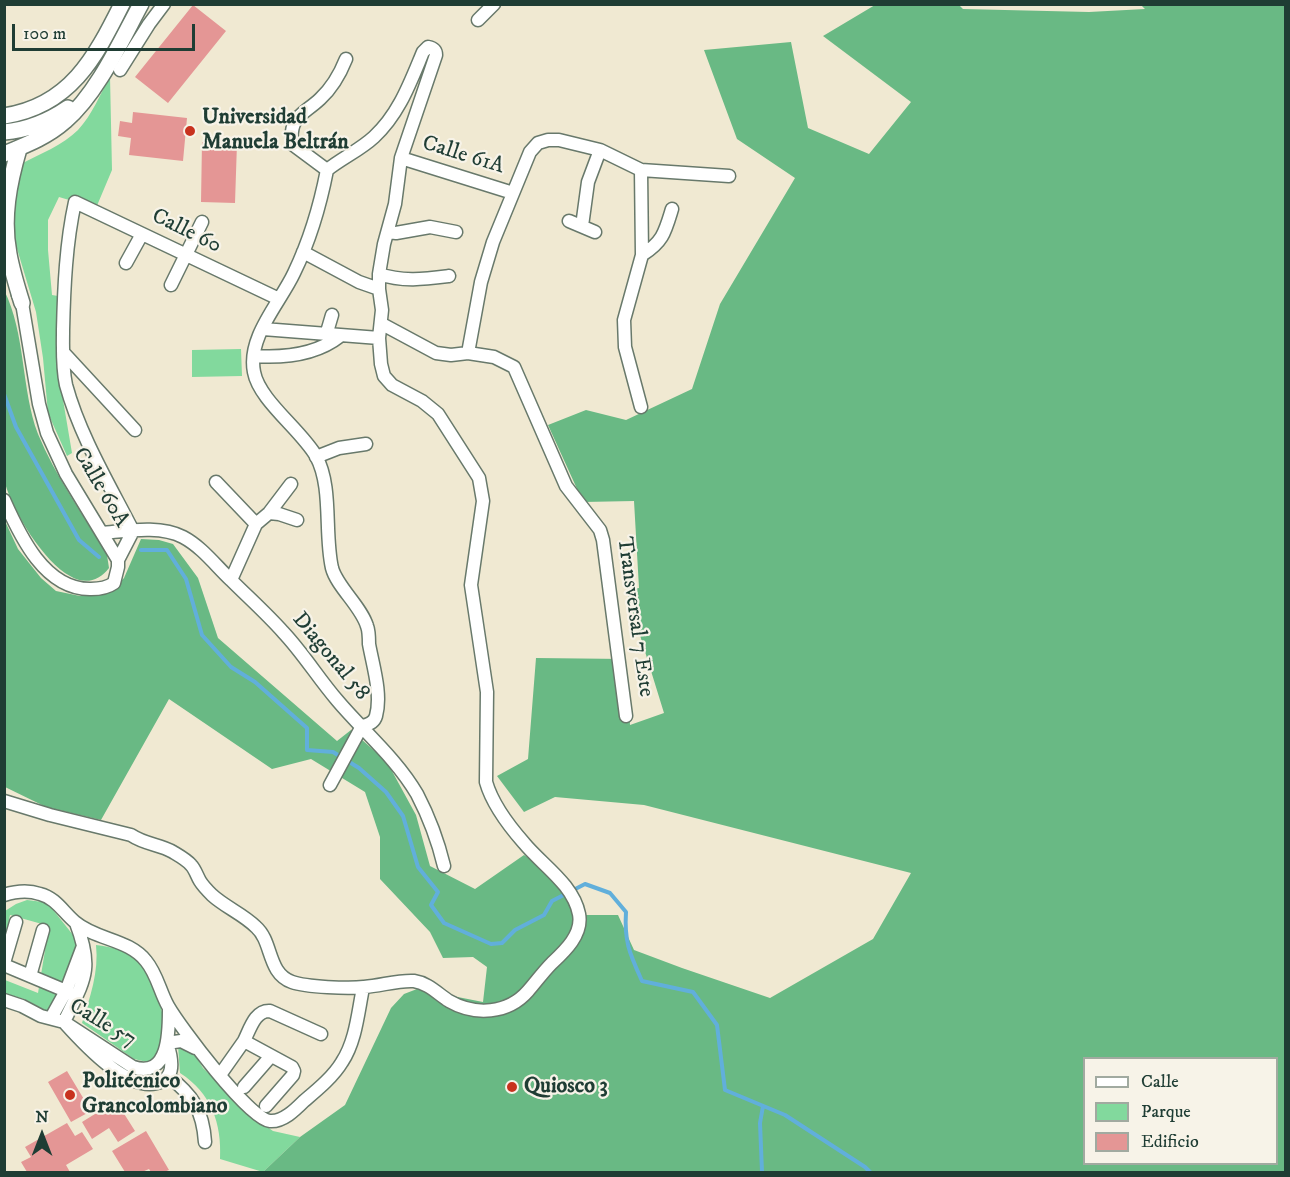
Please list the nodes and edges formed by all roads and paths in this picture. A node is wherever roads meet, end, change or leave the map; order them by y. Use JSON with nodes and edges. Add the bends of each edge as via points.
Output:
{"nodes":[{"id":1,"x":122,"y":4,"type":"edge"},
{"id":2,"x":141,"y":4,"type":"edge"},
{"id":3,"x":164,"y":4,"type":"edge"},
{"id":4,"x":494,"y":4,"type":"edge"},
{"id":5,"x":478,"y":20,"type":"dead end"},
{"id":6,"x":346,"y":59,"type":"dead end"},
{"id":7,"x":120,"y":70,"type":"dead end"},
{"id":8,"x":97,"y":81,"type":"junction"},
{"id":9,"x":4,"y":116,"type":"edge"},
{"id":10,"x":4,"y":132,"type":"edge"},
{"id":11,"x":19,"y":149,"type":"junction"},
{"id":12,"x":600,"y":150,"type":"junction"},
{"id":13,"x":4,"y":154,"type":"edge"},
{"id":14,"x":401,"y":158,"type":"junction"},
{"id":15,"x":327,"y":170,"type":"junction"},
{"id":16,"x":641,"y":170,"type":"junction"},
{"id":17,"x":729,"y":176,"type":"dead end"},
{"id":18,"x":513,"y":193,"type":"junction"},
{"id":19,"x":672,"y":209,"type":"dead end"},
{"id":20,"x":569,"y":220,"type":"dead end"},
{"id":21,"x":202,"y":222,"type":"dead end"},
{"id":22,"x":582,"y":226,"type":"junction"},
{"id":23,"x":388,"y":232,"type":"junction"},
{"id":24,"x":456,"y":232,"type":"dead end"},
{"id":25,"x":594,"y":232,"type":"dead end"},
{"id":26,"x":142,"y":234,"type":"junction"},
{"id":27,"x":303,"y":252,"type":"junction"},
{"id":28,"x":186,"y":255,"type":"junction"},
{"id":29,"x":642,"y":255,"type":"junction"},
{"id":30,"x":4,"y":263,"type":"edge"},
{"id":31,"x":126,"y":263,"type":"dead end"},
{"id":32,"x":379,"y":274,"type":"junction"},
{"id":33,"x":449,"y":276,"type":"dead end"},
{"id":34,"x":171,"y":285,"type":"dead end"},
{"id":35,"x":379,"y":289,"type":"junction"},
{"id":36,"x":279,"y":299,"type":"junction"},
{"id":37,"x":22,"y":303,"type":"junction"},
{"id":38,"x":332,"y":315,"type":"dead end"},
{"id":39,"x":382,"y":324,"type":"junction"},
{"id":40,"x":263,"y":329,"type":"junction"},
{"id":41,"x":327,"y":332,"type":"junction"},
{"id":42,"x":340,"y":336,"type":"junction"},
{"id":43,"x":379,"y":338,"type":"junction"},
{"id":44,"x":63,"y":352,"type":"junction"},
{"id":45,"x":468,"y":353,"type":"junction"},
{"id":46,"x":254,"y":356,"type":"junction"},
{"id":47,"x":641,"y":407,"type":"dead end"},
{"id":48,"x":135,"y":430,"type":"dead end"},
{"id":49,"x":366,"y":444,"type":"dead end"},
{"id":50,"x":316,"y":457,"type":"junction"},
{"id":51,"x":216,"y":482,"type":"dead end"},
{"id":52,"x":291,"y":484,"type":"dead end"},
{"id":53,"x":4,"y":500,"type":"edge"},
{"id":54,"x":268,"y":513,"type":"junction"},
{"id":55,"x":297,"y":520,"type":"dead end"},
{"id":56,"x":256,"y":524,"type":"junction"},
{"id":57,"x":133,"y":531,"type":"junction"},
{"id":58,"x":102,"y":533,"type":"junction"},
{"id":59,"x":118,"y":560,"type":"junction"},
{"id":60,"x":231,"y":580,"type":"junction"},
{"id":61,"x":627,"y":716,"type":"dead end"},
{"id":62,"x":362,"y":726,"type":"junction"},
{"id":63,"x":330,"y":785,"type":"dead end"},
{"id":64,"x":4,"y":801,"type":"edge"},
{"id":65,"x":444,"y":866,"type":"dead end"},
{"id":66,"x":4,"y":895,"type":"edge"},
{"id":67,"x":16,"y":922,"type":"dead end"},
{"id":68,"x":76,"y":923,"type":"junction"},
{"id":69,"x":43,"y":930,"type":"dead end"},
{"id":70,"x":82,"y":945,"type":"junction"},
{"id":71,"x":4,"y":964,"type":"edge"},
{"id":72,"x":30,"y":976,"type":"junction"},
{"id":73,"x":363,"y":988,"type":"junction"},
{"id":74,"x":66,"y":991,"type":"junction"},
{"id":75,"x":4,"y":1000,"type":"edge"},
{"id":76,"x":169,"y":1008,"type":"junction"},
{"id":77,"x":58,"y":1019,"type":"junction"},
{"id":78,"x":321,"y":1034,"type":"dead end"},
{"id":79,"x":244,"y":1041,"type":"junction"},
{"id":80,"x":167,"y":1043,"type":"junction"},
{"id":81,"x":201,"y":1052,"type":"junction"},
{"id":82,"x":271,"y":1056,"type":"junction"},
{"id":83,"x":220,"y":1075,"type":"junction"},
{"id":84,"x":168,"y":1076,"type":"junction"},
{"id":85,"x":244,"y":1088,"type":"dead end"},
{"id":86,"x":266,"y":1106,"type":"dead end"},
{"id":87,"x":205,"y":1142,"type":"dead end"}],
"edges":[{"from":1,"to":9,"type":"main road","via":[[95,56],[77,78],[53,98],[27,111]]},
{"from":2,"to":8,"type":"main road"},
{"from":3,"to":7,"type":"street"},
{"from":4,"to":5,"type":"street"},
{"from":6,"to":15,"type":"street","via":[[339,76],[321,99],[296,118],[291,132],[292,144]]},
{"from":8,"to":10,"type":"main road","via":[[58,115],[30,127]]},
{"from":8,"to":11,"type":"main road","via":[[81,106],[65,121]]},
{"from":11,"to":13,"type":"main road"},
{"from":11,"to":37,"type":"main road","via":[[9,187],[6,230]]},
{"from":12,"to":16,"type":"street"},
{"from":12,"to":18,"type":"street","via":[[559,140],[538,143],[530,152]]},
{"from":12,"to":22,"type":"street","via":[[588,182]]},
{"from":14,"to":15,"type":"street","via":[[436,55],[432,48],[423,52],[398,109],[388,122],[373,139]]},
{"from":14,"to":18,"type":"street","name":"Calle 61A"},
{"from":14,"to":23,"type":"street"},
{"from":15,"to":27,"type":"street","via":[[318,213]]},
{"from":16,"to":17,"type":"street"},
{"from":16,"to":29,"type":"street"},
{"from":18,"to":45,"type":"street","via":[[481,282]]},
{"from":19,"to":29,"type":"street","via":[[663,238]]},
{"from":20,"to":22,"type":"street"},
{"from":21,"to":28,"type":"street"},
{"from":22,"to":25,"type":"street"},
{"from":23,"to":24,"type":"street","via":[[430,227]]},
{"from":23,"to":32,"type":"street"},
{"from":26,"to":28,"type":"street","name":"Calle 60"},
{"from":26,"to":31,"type":"street"},
{"from":26,"to":44,"type":"street","name":"Calle 60","via":[[75,202],[64,296]]},
{"from":27,"to":35,"type":"street"},
{"from":27,"to":36,"type":"street"},
{"from":28,"to":34,"type":"street"},
{"from":28,"to":36,"type":"street","name":"Calle 60"},
{"from":29,"to":47,"type":"street","via":[[624,320],[625,346]]},
{"from":30,"to":37,"type":"street","name":"Calle 60A"},
{"from":32,"to":33,"type":"street","via":[[416,280]]},
{"from":32,"to":35,"type":"street"},
{"from":35,"to":39,"type":"street"},
{"from":36,"to":40,"type":"street"},
{"from":37,"to":58,"type":"street","name":"Calle 60A","via":[[47,433],[66,474]]},
{"from":38,"to":41,"type":"street"},
{"from":39,"to":43,"type":"street"},
{"from":39,"to":45,"type":"street","via":[[436,353]]},
{"from":40,"to":41,"type":"street"},
{"from":40,"to":46,"type":"street"},
{"from":41,"to":42,"type":"street"},
{"from":42,"to":43,"type":"street"},
{"from":42,"to":46,"type":"street","via":[[329,344],[281,358]]},
{"from":43,"to":73,"type":"street","via":[[384,376],[438,414],[479,478],[483,501],[471,585],[487,692],[486,782],[489,794],[524,843],[564,885],[575,903],[580,923],[575,937],[527,993],[498,1010],[465,1008],[415,981]]},
{"from":44,"to":48,"type":"street"},
{"from":44,"to":57,"type":"street","via":[[66,383],[81,426]]},
{"from":45,"to":61,"type":"street","name":"Transversal 7 Este","via":[[494,357],[514,367],[566,486],[600,530]]},
{"from":46,"to":50,"type":"street","via":[[254,373],[261,389],[303,436]]},
{"from":49,"to":50,"type":"street"},
{"from":50,"to":62,"type":"street","via":[[325,493],[333,571],[367,625],[377,699],[374,721]]},
{"from":51,"to":56,"type":"street"},
{"from":52,"to":54,"type":"street"},
{"from":53,"to":59,"type":"street","name":"Calle 60A","via":[[30,550],[65,585],[90,589],[110,586],[117,575]]},
{"from":54,"to":55,"type":"street"},
{"from":54,"to":56,"type":"street"},
{"from":56,"to":60,"type":"street"},
{"from":57,"to":58,"type":"street","name":"Diagonal 58"},
{"from":57,"to":59,"type":"street"},
{"from":57,"to":60,"type":"street","name":"Diagonal 58","via":[[174,533],[185,538]]},
{"from":58,"to":59,"type":"street","name":"Calle 60A"},
{"from":60,"to":62,"type":"street","name":"Diagonal 58","via":[[284,632]]},
{"from":62,"to":63,"type":"street"},
{"from":62,"to":65,"type":"street","name":"Diagonal 58","via":[[416,794],[438,842]]},
{"from":64,"to":73,"type":"street","via":[[131,835],[143,843],[171,850],[191,865],[213,895],[258,928],[279,974],[307,986]]},
{"from":66,"to":68,"type":"street","via":[[26,891],[45,896]]},
{"from":67,"to":71,"type":"street"},
{"from":68,"to":70,"type":"street"},
{"from":68,"to":76,"type":"street","via":[[126,945],[141,956]]},
{"from":69,"to":72,"type":"street"},
{"from":70,"to":74,"type":"street"},
{"from":70,"to":77,"type":"street","via":[[86,974]]},
{"from":71,"to":72,"type":"street"},
{"from":72,"to":74,"type":"street"},
{"from":73,"to":83,"type":"street","via":[[353,1035],[342,1062],[286,1117],[269,1121],[261,1118]]},
{"from":74,"to":77,"type":"street"},
{"from":75,"to":77,"type":"street","name":"Calle 57"},
{"from":76,"to":80,"type":"street","name":"Calle 57"},
{"from":76,"to":81,"type":"street"},
{"from":77,"to":80,"type":"street","name":"Calle 57","via":[[139,1069],[160,1060]]},
{"from":77,"to":84,"type":"street","via":[[92,1052],[133,1079],[150,1084]]},
{"from":78,"to":79,"type":"street","via":[[263,1010]]},
{"from":79,"to":82,"type":"street"},
{"from":79,"to":83,"type":"street"},
{"from":80,"to":81,"type":"street","via":[[181,1041]]},
{"from":80,"to":84,"type":"street","via":[[171,1063]]},
{"from":81,"to":83,"type":"street"},
{"from":82,"to":85,"type":"street"},
{"from":82,"to":86,"type":"street","via":[[294,1071]]},
{"from":84,"to":87,"type":"street","via":[[193,1100],[202,1115]]}]}
